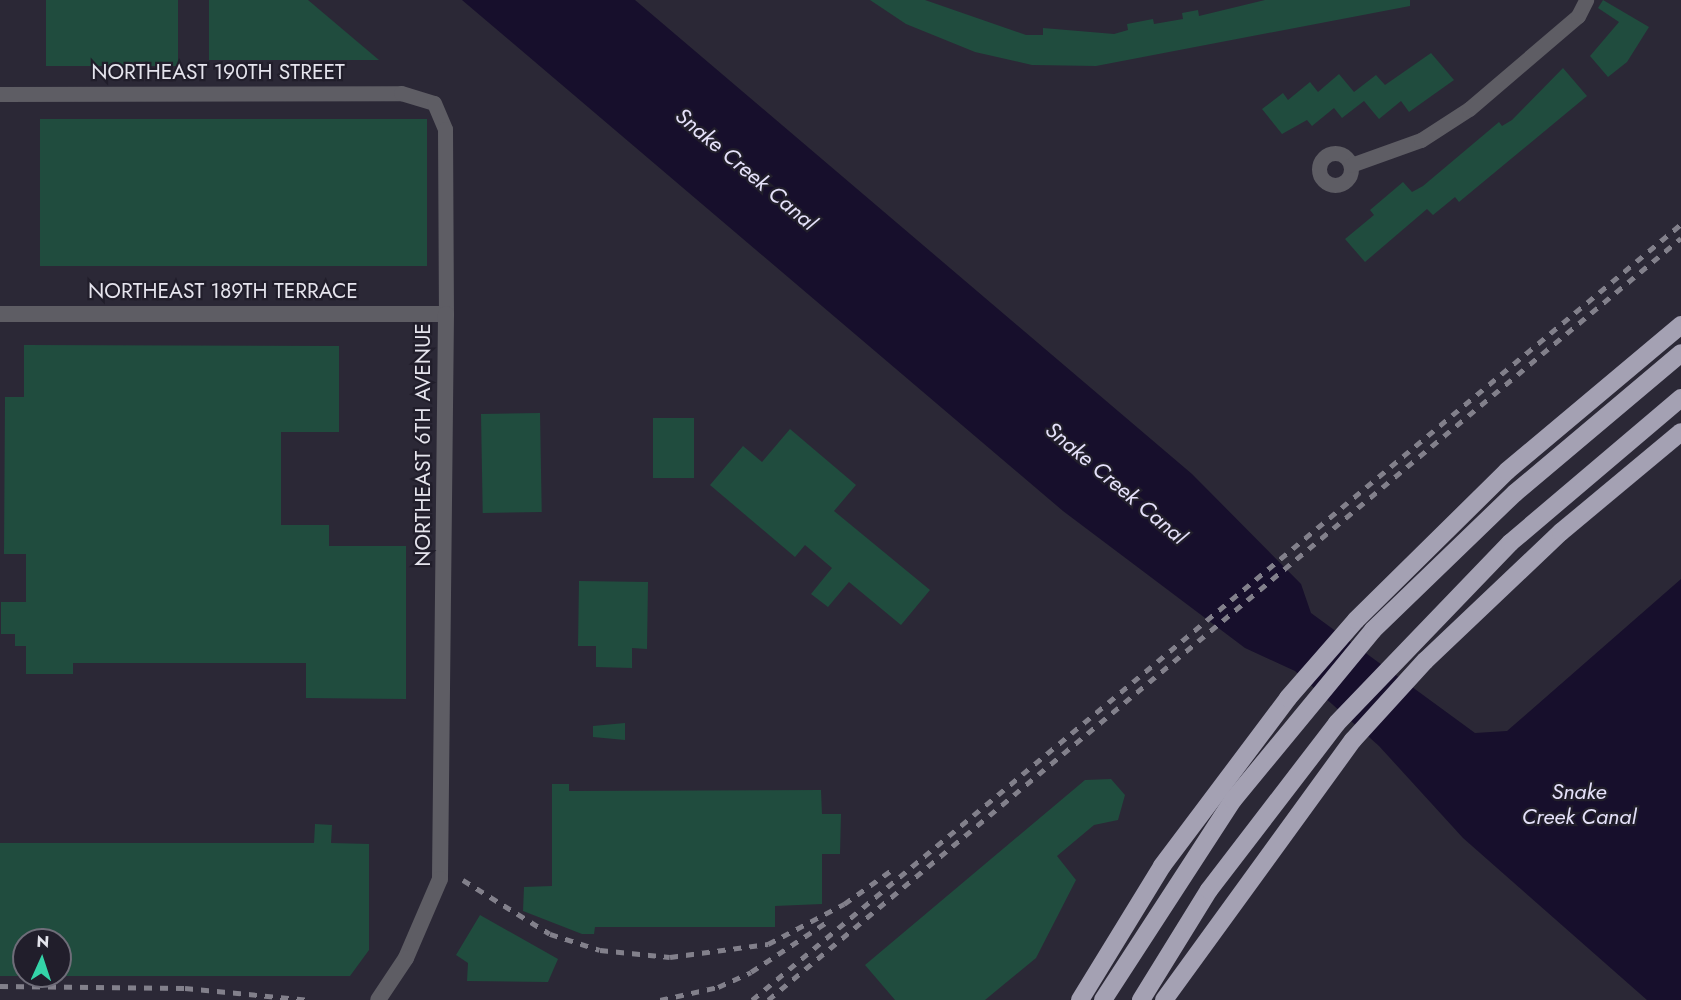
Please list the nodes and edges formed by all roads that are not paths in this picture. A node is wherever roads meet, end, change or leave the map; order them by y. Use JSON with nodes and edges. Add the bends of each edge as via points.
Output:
{"nodes":[{"id":1,"x":1586,"y":0,"type":"edge"},
{"id":2,"x":0,"y":94,"type":"edge"},
{"id":3,"x":434,"y":104,"type":"joint"},
{"id":4,"x":1351,"y":165,"type":"dead end"},
{"id":5,"x":0,"y":314,"type":"edge"},
{"id":6,"x":447,"y":314,"type":"junction"},
{"id":7,"x":1681,"y":325,"type":"edge"},
{"id":8,"x":1681,"y":352,"type":"edge"},
{"id":9,"x":1681,"y":398,"type":"edge"},
{"id":10,"x":1681,"y":432,"type":"edge"},
{"id":11,"x":1180,"y":974,"type":"junction"},
{"id":12,"x":378,"y":1000,"type":"edge"},
{"id":13,"x":1080,"y":1000,"type":"edge"},
{"id":14,"x":1102,"y":1000,"type":"edge"},
{"id":15,"x":1141,"y":1000,"type":"edge"},
{"id":16,"x":1164,"y":1000,"type":"edge"},
{"id":17,"x":1169,"y":1000,"type":"edge"}],
"edges":[{"from":1,"to":4,"type":"street","via":[[1578,16],[1469,109],[1421,140]]},
{"from":2,"to":3,"type":"street","name":"NORTHEAST 190TH STREET","via":[[401,93]]},
{"from":3,"to":6,"type":"street","name":"NORTHEAST 6TH AVENUE","via":[[445,129]]},
{"from":5,"to":6,"type":"street","name":"NORTHEAST 189TH TERRACE"},
{"from":6,"to":12,"type":"street","name":"NORTHEAST 6TH AVENUE","via":[[440,879],[406,958]]},
{"from":7,"to":13,"type":"highway","via":[[1507,471],[1356,620],[1288,698],[1162,866]]},
{"from":8,"to":14,"type":"highway","via":[[1515,493],[1373,630],[1305,708],[1220,819]]},
{"from":9,"to":15,"type":"highway","via":[[1510,543],[1337,723],[1209,890]]},
{"from":10,"to":11,"type":"highway","via":[[1561,532],[1425,661],[1353,740]]},
{"from":11,"to":16,"type":"highway"},
{"from":11,"to":17,"type":"highway"}]}
